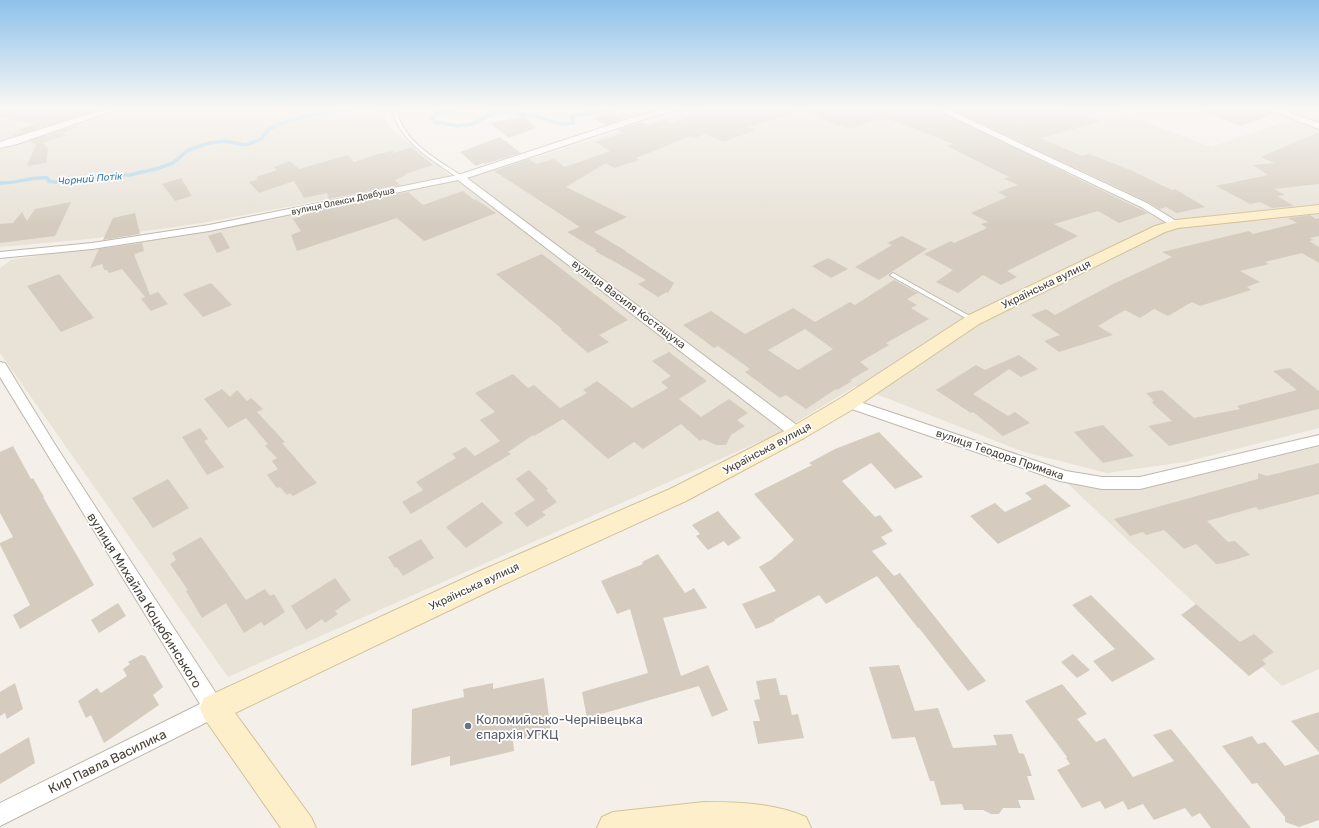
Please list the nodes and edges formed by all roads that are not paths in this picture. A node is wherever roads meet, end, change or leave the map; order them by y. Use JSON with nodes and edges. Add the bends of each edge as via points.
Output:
{"nodes":[{"id":1,"x":420,"y":148,"type":"edge"},
{"id":2,"x":545,"y":148,"type":"edge"},
{"id":3,"x":1022,"y":148,"type":"edge"},
{"id":4,"x":460,"y":177,"type":"junction"},
{"id":5,"x":1319,"y":209,"type":"edge"},
{"id":6,"x":1176,"y":224,"type":"junction"},
{"id":7,"x":2,"y":256,"type":"edge"},
{"id":8,"x":892,"y":275,"type":"dead end"},
{"id":9,"x":973,"y":320,"type":"junction"},
{"id":10,"x":0,"y":366,"type":"edge"},
{"id":11,"x":848,"y":403,"type":"junction"},
{"id":12,"x":797,"y":433,"type":"junction"},
{"id":13,"x":1319,"y":440,"type":"edge"},
{"id":14,"x":214,"y":708,"type":"junction"},
{"id":15,"x":0,"y":815,"type":"edge"},
{"id":16,"x":300,"y":828,"type":"edge"},
{"id":17,"x":613,"y":828,"type":"edge"},
{"id":18,"x":795,"y":828,"type":"edge"}],
"edges":[{"from":1,"to":4,"type":"lane"},
{"from":2,"to":4,"type":"street","name":"вулиця Олекси Довбуша"},
{"from":3,"to":6,"type":"street","via":[[1144,205]]},
{"from":4,"to":7,"type":"street","name":"вулиця Олекси Довбуша","via":[[209,228],[92,246]]},
{"from":4,"to":12,"type":"street","name":"вулиця Василя Костащука"},
{"from":5,"to":6,"type":"street","name":"Українська вулиця"},
{"from":6,"to":9,"type":"street","name":"Українська вулиця","via":[[1160,229]]},
{"from":8,"to":9,"type":"lane"},
{"from":9,"to":11,"type":"street","name":"Українська вулиця"},
{"from":10,"to":14,"type":"street","name":"вулиця Михайла Коцюбинського","via":[[48,447]]},
{"from":11,"to":12,"type":"street","name":"Українська вулиця"},
{"from":11,"to":13,"type":"street","name":"вулиця Теодора Примака","via":[[1065,477],[1102,482],[1140,483]]},
{"from":12,"to":14,"type":"street","name":"Українська вулиця","via":[[678,495],[489,578]]},
{"from":14,"to":15,"type":"lane"},
{"from":14,"to":16,"type":"street","name":"вулиця Михайла Коцюбинського"},
{"from":17,"to":18,"type":"street","via":[[674,819],[739,817]]}]}
